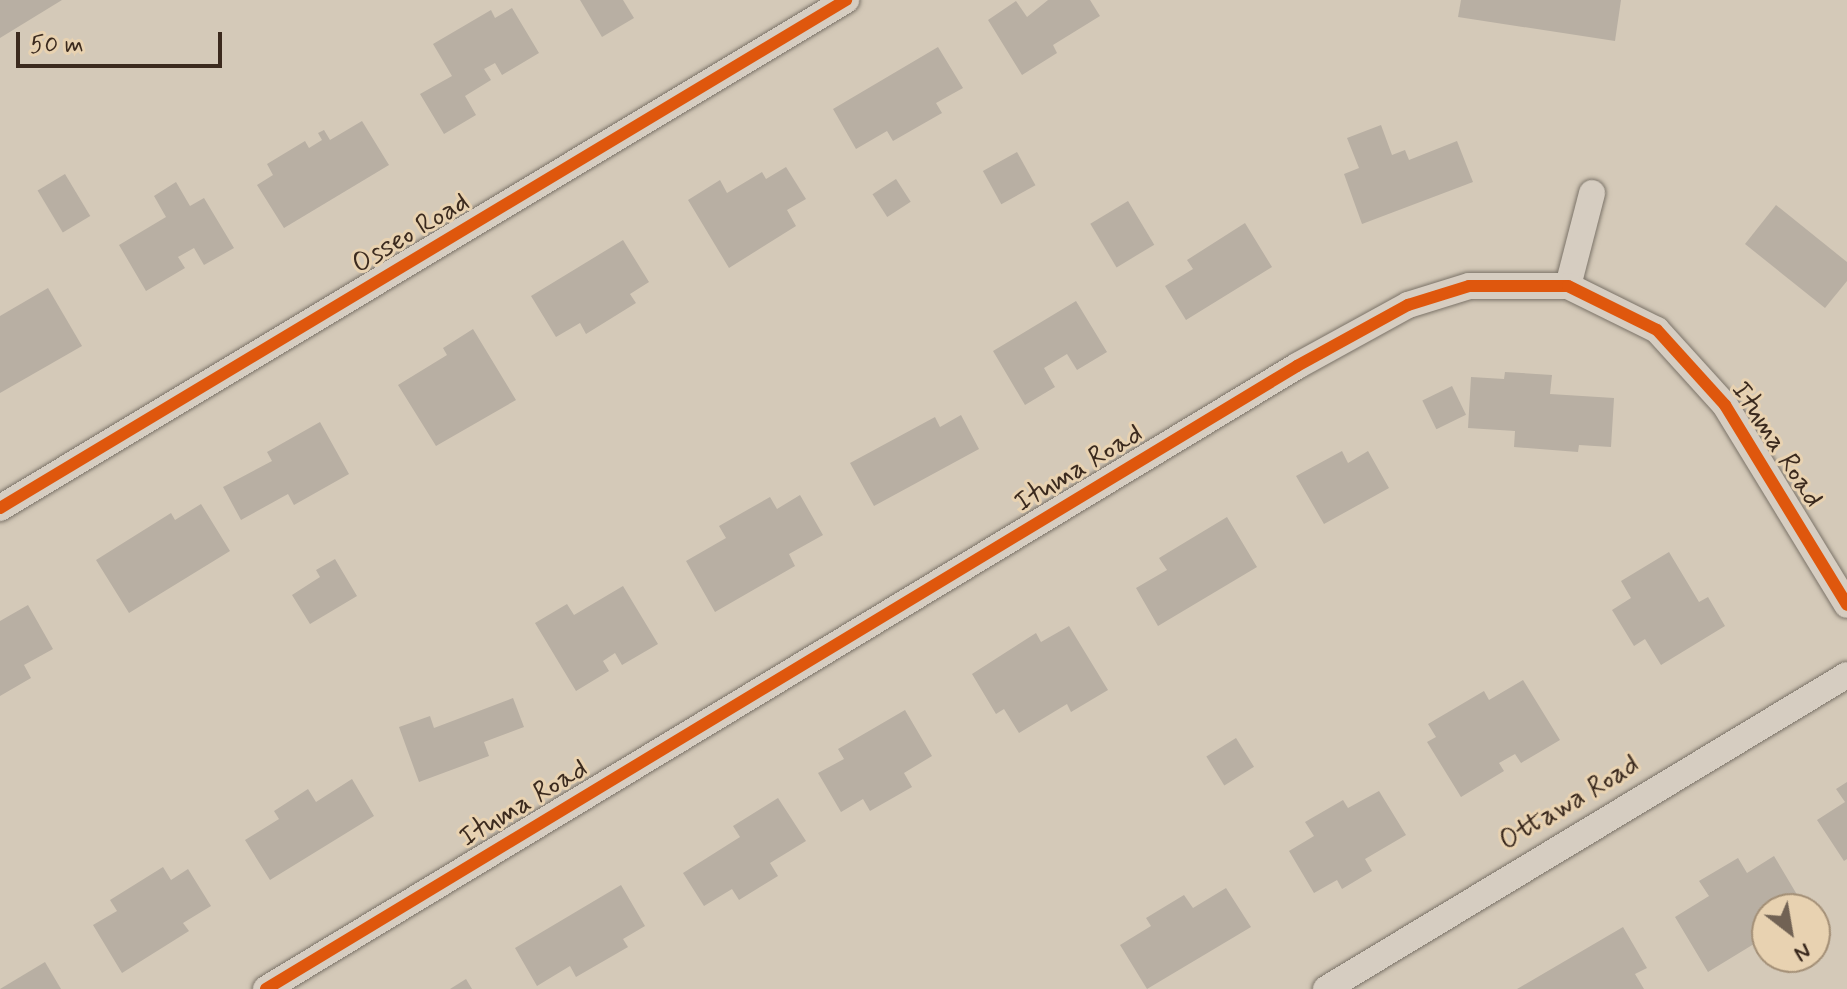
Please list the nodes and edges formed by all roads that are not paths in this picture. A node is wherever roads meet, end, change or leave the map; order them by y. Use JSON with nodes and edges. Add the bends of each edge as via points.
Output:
{"nodes":[{"id":1,"x":846,"y":0,"type":"edge"},
{"id":2,"x":1592,"y":193,"type":"dead end"},
{"id":3,"x":1568,"y":286,"type":"junction"},
{"id":4,"x":0,"y":508,"type":"edge"},
{"id":5,"x":1847,"y":605,"type":"edge"},
{"id":6,"x":1847,"y":675,"type":"edge"},
{"id":7,"x":266,"y":989,"type":"edge"},
{"id":8,"x":1326,"y":989,"type":"edge"}],
"edges":[{"from":1,"to":4,"type":"street","name":"Osseo Road"},
{"from":2,"to":3,"type":"street"},
{"from":3,"to":5,"type":"street","name":"Ituma Road","via":[[1657,330],[1690,364],[1763,463]]},
{"from":3,"to":7,"type":"street","name":"Ituma Road","via":[[1469,286],[1408,305],[1297,366]]},
{"from":6,"to":8,"type":"street","name":"Ottawa Road"}]}
